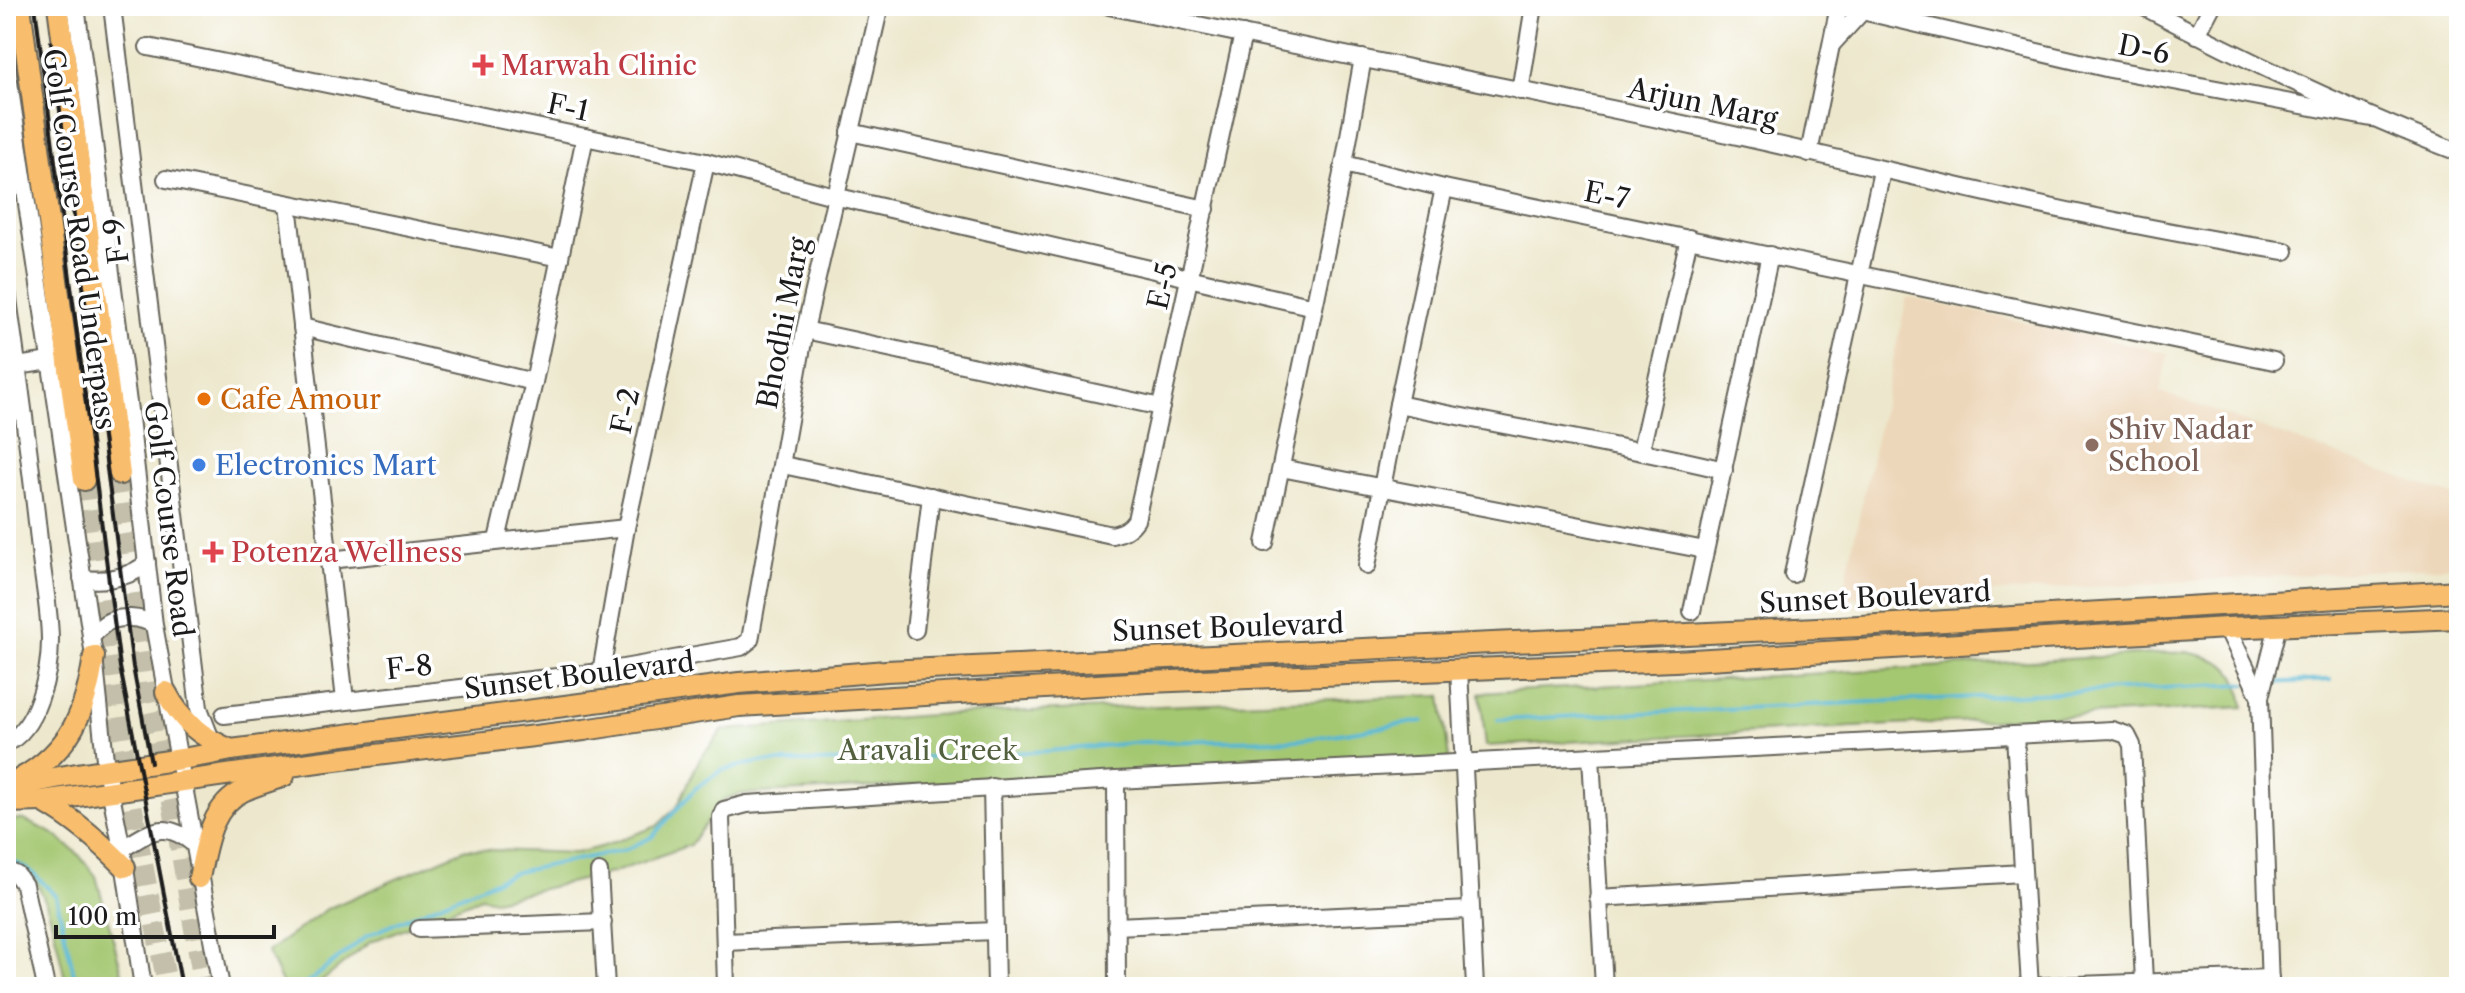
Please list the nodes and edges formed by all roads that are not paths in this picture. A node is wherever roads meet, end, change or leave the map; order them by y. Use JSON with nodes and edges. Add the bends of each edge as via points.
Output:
{"nodes":[{"id":1,"x":20,"y":6,"type":"edge"},
{"id":2,"x":58,"y":6,"type":"edge"},
{"id":3,"x":76,"y":6,"type":"edge"},
{"id":4,"x":112,"y":6,"type":"edge"},
{"id":5,"x":880,"y":6,"type":"edge"},
{"id":6,"x":1109,"y":6,"type":"edge"},
{"id":7,"x":1534,"y":6,"type":"edge"},
{"id":8,"x":1839,"y":6,"type":"edge"},
{"id":9,"x":2142,"y":6,"type":"edge"},
{"id":10,"x":2212,"y":6,"type":"edge"},
{"id":11,"x":1864,"y":8,"type":"edge"},
{"id":12,"x":1243,"y":34,"type":"junction"},
{"id":13,"x":2197,"y":35,"type":"junction"},
{"id":14,"x":1831,"y":45,"type":"junction"},
{"id":15,"x":148,"y":47,"type":"dead end"},
{"id":16,"x":1363,"y":58,"type":"junction"},
{"id":17,"x":6,"y":62,"type":"edge"},
{"id":18,"x":1520,"y":91,"type":"junction"},
{"id":19,"x":2371,"y":118,"type":"junction"},
{"id":20,"x":850,"y":132,"type":"junction"},
{"id":21,"x":585,"y":137,"type":"junction"},
{"id":22,"x":2458,"y":152,"type":"edge"},
{"id":23,"x":1809,"y":153,"type":"junction"},
{"id":24,"x":706,"y":162,"type":"junction"},
{"id":25,"x":1344,"y":164,"type":"junction"},
{"id":26,"x":1882,"y":171,"type":"junction"},
{"id":27,"x":166,"y":179,"type":"dead end"},
{"id":28,"x":1444,"y":188,"type":"junction"},
{"id":29,"x":834,"y":196,"type":"junction"},
{"id":30,"x":288,"y":204,"type":"junction"},
{"id":31,"x":1206,"y":209,"type":"junction"},
{"id":32,"x":1689,"y":238,"type":"junction"},
{"id":33,"x":2285,"y":251,"type":"dead end"},
{"id":34,"x":1770,"y":255,"type":"junction"},
{"id":35,"x":560,"y":258,"type":"junction"},
{"id":36,"x":1860,"y":275,"type":"junction"},
{"id":37,"x":1191,"y":278,"type":"junction"},
{"id":38,"x":6,"y":284,"type":"edge"},
{"id":39,"x":1314,"y":307,"type":"junction"},
{"id":40,"x":302,"y":327,"type":"junction"},
{"id":41,"x":805,"y":330,"type":"junction"},
{"id":42,"x":50,"y":361,"type":"junction"},
{"id":43,"x":2274,"y":361,"type":"dead end"},
{"id":44,"x":17,"y":366,"type":"junction"},
{"id":45,"x":534,"y":382,"type":"junction"},
{"id":46,"x":1398,"y":404,"type":"junction"},
{"id":47,"x":1161,"y":407,"type":"junction"},
{"id":48,"x":1641,"y":450,"type":"junction"},
{"id":49,"x":783,"y":465,"type":"junction"},
{"id":50,"x":1281,"y":468,"type":"junction"},
{"id":51,"x":1724,"y":470,"type":"junction"},
{"id":52,"x":120,"y":474,"type":"tunnel mouth"},
{"id":53,"x":84,"y":480,"type":"tunnel mouth"},
{"id":54,"x":1381,"y":487,"type":"junction"},
{"id":55,"x":931,"y":496,"type":"junction"},
{"id":56,"x":626,"y":528,"type":"junction"},
{"id":57,"x":497,"y":540,"type":"junction"},
{"id":58,"x":1265,"y":543,"type":"dead end"},
{"id":59,"x":1705,"y":550,"type":"junction"},
{"id":60,"x":329,"y":560,"type":"junction"},
{"id":61,"x":147,"y":562,"type":"junction"},
{"id":62,"x":1367,"y":566,"type":"dead end"},
{"id":63,"x":1793,"y":574,"type":"dead end"},
{"id":64,"x":82,"y":578,"type":"junction"},
{"id":65,"x":2459,"y":591,"type":"edge"},
{"id":66,"x":1692,"y":611,"type":"dead end"},
{"id":67,"x":2459,"y":618,"type":"edge"},
{"id":68,"x":154,"y":625,"type":"junction"},
{"id":69,"x":2278,"y":625,"type":"junction"},
{"id":70,"x":2227,"y":628,"type":"junction"},
{"id":71,"x":915,"y":630,"type":"dead end"},
{"id":72,"x":1515,"y":642,"type":"junction"},
{"id":73,"x":92,"y":646,"type":"junction"},
{"id":74,"x":741,"y":647,"type":"joint"},
{"id":75,"x":1147,"y":658,"type":"junction"},
{"id":76,"x":1516,"y":667,"type":"junction"},
{"id":77,"x":1459,"y":669,"type":"junction"},
{"id":78,"x":601,"y":672,"type":"junction"},
{"id":79,"x":1148,"y":682,"type":"junction"},
{"id":80,"x":2260,"y":690,"type":"junction"},
{"id":81,"x":166,"y":692,"type":"junction"},
{"id":82,"x":345,"y":700,"type":"junction"},
{"id":83,"x":582,"y":702,"type":"junction"},
{"id":84,"x":224,"y":715,"type":"dead end"},
{"id":85,"x":584,"y":730,"type":"junction"},
{"id":86,"x":2015,"y":735,"type":"junction"},
{"id":87,"x":6,"y":743,"type":"edge"},
{"id":88,"x":222,"y":746,"type":"junction"},
{"id":89,"x":1591,"y":756,"type":"junction"},
{"id":90,"x":318,"y":762,"type":"junction"},
{"id":91,"x":1462,"y":764,"type":"junction"},
{"id":92,"x":106,"y":769,"type":"junction"},
{"id":93,"x":181,"y":771,"type":"junction"},
{"id":94,"x":1116,"y":780,"type":"junction"},
{"id":95,"x":6,"y":787,"type":"edge"},
{"id":96,"x":992,"y":787,"type":"junction"},
{"id":97,"x":109,"y":791,"type":"junction"},
{"id":98,"x":42,"y":801,"type":"junction"},
{"id":99,"x":6,"y":802,"type":"edge"},
{"id":100,"x":195,"y":845,"type":"junction"},
{"id":101,"x":123,"y":858,"type":"junction"},
{"id":102,"x":6,"y":870,"type":"edge"},
{"id":103,"x":599,"y":872,"type":"dead end"},
{"id":104,"x":2023,"y":873,"type":"junction"},
{"id":105,"x":199,"y":878,"type":"junction"},
{"id":106,"x":1598,"y":898,"type":"junction"},
{"id":107,"x":1470,"y":910,"type":"junction"},
{"id":108,"x":603,"y":922,"type":"junction"},
{"id":109,"x":1116,"y":926,"type":"junction"},
{"id":110,"x":419,"y":929,"type":"dead end"},
{"id":111,"x":995,"y":931,"type":"junction"},
{"id":112,"x":725,"y":942,"type":"junction"},
{"id":113,"x":2144,"y":981,"type":"junction"},
{"id":114,"x":2245,"y":982,"type":"edge"},
{"id":115,"x":2270,"y":982,"type":"edge"},
{"id":116,"x":46,"y":987,"type":"edge"},
{"id":117,"x":143,"y":987,"type":"edge"},
{"id":118,"x":221,"y":987,"type":"edge"},
{"id":119,"x":606,"y":987,"type":"edge"},
{"id":120,"x":726,"y":987,"type":"edge"},
{"id":121,"x":996,"y":987,"type":"edge"},
{"id":122,"x":1117,"y":987,"type":"edge"},
{"id":123,"x":1475,"y":987,"type":"edge"},
{"id":124,"x":1604,"y":987,"type":"edge"},
{"id":125,"x":2023,"y":987,"type":"edge"},
{"id":126,"x":2030,"y":987,"type":"edge"}],
"edges":[{"from":1,"to":53,"type":"main road","name":"Golf Course Road Underpass"},
{"from":2,"to":52,"type":"main road","name":"Golf Course Road Underpass"},
{"from":3,"to":61,"type":"street","name":"Golf Course Road"},
{"from":4,"to":88,"type":"street","name":"F-9","via":[[199,708]]},
{"from":5,"to":20,"type":"street","name":"Bhodhi Marg"},
{"from":6,"to":12,"type":"street","name":"Arjun Marg"},
{"from":7,"to":18,"type":"street"},
{"from":8,"to":14,"type":"street"},
{"from":9,"to":13,"type":"street","name":"D-6"},
{"from":10,"to":13,"type":"street"},
{"from":11,"to":14,"type":"street"},
{"from":11,"to":19,"type":"street","name":"D-6","via":[[2110,69]]},
{"from":12,"to":16,"type":"street","name":"Arjun Marg"},
{"from":12,"to":31,"type":"street","name":"E-5"},
{"from":13,"to":19,"type":"street","name":"D-6"},
{"from":14,"to":23,"type":"street"},
{"from":15,"to":21,"type":"street","name":"F-1"},
{"from":16,"to":18,"type":"street","name":"Arjun Marg"},
{"from":16,"to":25,"type":"street"},
{"from":17,"to":42,"type":"street"},
{"from":18,"to":23,"type":"street","name":"Arjun Marg"},
{"from":19,"to":22,"type":"street","name":"D-6"},
{"from":20,"to":29,"type":"street","name":"Bhodhi Marg"},
{"from":20,"to":31,"type":"street"},
{"from":21,"to":24,"type":"street","name":"F-1"},
{"from":21,"to":35,"type":"street"},
{"from":23,"to":26,"type":"street","name":"Arjun Marg"},
{"from":24,"to":29,"type":"street","name":"F-1"},
{"from":24,"to":56,"type":"street","name":"F-2"},
{"from":25,"to":28,"type":"street","name":"E-7"},
{"from":25,"to":39,"type":"street"},
{"from":26,"to":33,"type":"street","name":"Arjun Marg"},
{"from":26,"to":36,"type":"street"},
{"from":27,"to":30,"type":"street"},
{"from":28,"to":32,"type":"street","name":"E-7"},
{"from":28,"to":46,"type":"street"},
{"from":29,"to":37,"type":"street","name":"F-1"},
{"from":29,"to":41,"type":"street","name":"Bhodhi Marg"},
{"from":30,"to":35,"type":"street"},
{"from":30,"to":40,"type":"street"},
{"from":31,"to":37,"type":"street","name":"E-5"},
{"from":32,"to":34,"type":"street","name":"E-7"},
{"from":32,"to":48,"type":"street"},
{"from":34,"to":36,"type":"street","name":"E-7"},
{"from":34,"to":51,"type":"street"},
{"from":35,"to":45,"type":"street"},
{"from":36,"to":43,"type":"street","name":"E-7"},
{"from":36,"to":63,"type":"street"},
{"from":37,"to":39,"type":"street","name":"F-1"},
{"from":37,"to":47,"type":"street","name":"E-5"},
{"from":38,"to":44,"type":"street"},
{"from":39,"to":50,"type":"street"},
{"from":40,"to":45,"type":"street"},
{"from":40,"to":60,"type":"street"},
{"from":41,"to":47,"type":"street"},
{"from":41,"to":49,"type":"street","name":"Bhodhi Marg"},
{"from":42,"to":44,"type":"street"},
{"from":42,"to":64,"type":"street"},
{"from":44,"to":87,"type":"street","via":[[50,641],[34,717]]},
{"from":45,"to":57,"type":"street"},
{"from":46,"to":48,"type":"street"},
{"from":46,"to":54,"type":"street"},
{"from":47,"to":55,"type":"street","name":"E-5","via":[[1136,520],[1126,531],[1112,535]]},
{"from":48,"to":51,"type":"street"},
{"from":49,"to":55,"type":"street"},
{"from":49,"to":74,"type":"street","name":"Bhodhi Marg","via":[[754,629]]},
{"from":50,"to":54,"type":"street"},
{"from":50,"to":58,"type":"street"},
{"from":51,"to":59,"type":"street"},
{"from":54,"to":59,"type":"street"},
{"from":54,"to":62,"type":"street"},
{"from":55,"to":71,"type":"street"},
{"from":56,"to":57,"type":"street"},
{"from":56,"to":78,"type":"street","name":"F-2"},
{"from":57,"to":60,"type":"street"},
{"from":59,"to":66,"type":"street"},
{"from":60,"to":82,"type":"street"},
{"from":61,"to":64,"type":"street","via":[[140,571],[93,581]]},
{"from":61,"to":68,"type":"street","name":"Golf Course Road"},
{"from":64,"to":73,"type":"street"},
{"from":65,"to":72,"type":"main road","name":"Sunset Boulevard"},
{"from":67,"to":69,"type":"main road","name":"Sunset Boulevard"},
{"from":68,"to":73,"type":"street","via":[[132,618],[108,621]]},
{"from":68,"to":81,"type":"street","name":"Golf Course Road"},
{"from":69,"to":70,"type":"main road","name":"Sunset Boulevard"},
{"from":69,"to":80,"type":"street"},
{"from":70,"to":76,"type":"main road","name":"Sunset Boulevard"},
{"from":70,"to":80,"type":"street"},
{"from":72,"to":75,"type":"main road","name":"Sunset Boulevard"},
{"from":72,"to":76,"type":"main road"},
{"from":73,"to":92,"type":"street"},
{"from":73,"to":95,"type":"main road","via":[[84,702],[70,737],[44,765]]},
{"from":74,"to":78,"type":"street","name":"F-8"},
{"from":75,"to":79,"type":"main road"},
{"from":75,"to":83,"type":"main road","name":"Sunset Boulevard","via":[[886,671]]},
{"from":76,"to":77,"type":"main road","name":"Sunset Boulevard"},
{"from":77,"to":79,"type":"main road","name":"Sunset Boulevard"},
{"from":77,"to":91,"type":"street"},
{"from":78,"to":82,"type":"street","name":"F-8"},
{"from":79,"to":85,"type":"main road","name":"Sunset Boulevard","via":[[739,706]]},
{"from":80,"to":115,"type":"street"},
{"from":81,"to":88,"type":"main road","via":[[190,726]]},
{"from":81,"to":93,"type":"street","name":"Golf Course Road"},
{"from":82,"to":84,"type":"street","name":"F-8"},
{"from":83,"to":85,"type":"main road"},
{"from":83,"to":88,"type":"main road","name":"Sunset Boulevard"},
{"from":85,"to":90,"type":"main road","name":"Sunset Boulevard"},
{"from":86,"to":89,"type":"street"},
{"from":86,"to":104,"type":"street"},
{"from":86,"to":113,"type":"street","via":[[2112,730],[2131,740]]},
{"from":88,"to":93,"type":"main road","name":"Sunset Boulevard"},
{"from":89,"to":91,"type":"street"},
{"from":89,"to":106,"type":"street"},
{"from":90,"to":93,"type":"main road","name":"Sunset Boulevard"},
{"from":90,"to":105,"type":"main road","via":[[241,792],[223,806],[210,830]]},
{"from":91,"to":94,"type":"street"},
{"from":91,"to":107,"type":"street"},
{"from":92,"to":93,"type":"main road","name":"Sunset Boulevard"},
{"from":92,"to":95,"type":"main road","name":"Sunset Boulevard"},
{"from":92,"to":97,"type":"street"},
{"from":93,"to":97,"type":"main road","name":"Sunset Boulevard"},
{"from":93,"to":100,"type":"street","name":"Golf Course Road"},
{"from":94,"to":96,"type":"street"},
{"from":94,"to":109,"type":"street"},
{"from":96,"to":111,"type":"street"},
{"from":96,"to":112,"type":"street","via":[[747,804],[724,810],[720,827]]},
{"from":97,"to":98,"type":"main road","name":"Sunset Boulevard"},
{"from":97,"to":101,"type":"street"},
{"from":98,"to":99,"type":"main road","name":"Sunset Boulevard"},
{"from":98,"to":101,"type":"main road"},
{"from":100,"to":101,"type":"street","via":[[169,829],[149,832]]},
{"from":100,"to":105,"type":"street","name":"Golf Course Road"},
{"from":101,"to":117,"type":"street"},
{"from":102,"to":116,"type":"street","via":[[24,885]]},
{"from":103,"to":108,"type":"street"},
{"from":104,"to":106,"type":"street"},
{"from":104,"to":126,"type":"street"},
{"from":105,"to":118,"type":"street","name":"Golf Course Road"},
{"from":106,"to":124,"type":"street"},
{"from":107,"to":109,"type":"street"},
{"from":107,"to":123,"type":"street"},
{"from":108,"to":110,"type":"street"},
{"from":108,"to":119,"type":"street"},
{"from":109,"to":122,"type":"street"},
{"from":111,"to":112,"type":"street"},
{"from":111,"to":121,"type":"street"},
{"from":112,"to":120,"type":"street"},
{"from":113,"to":114,"type":"street"},
{"from":113,"to":126,"type":"street"},
{"from":114,"to":115,"type":"street"},
{"from":125,"to":126,"type":"street"}]}
